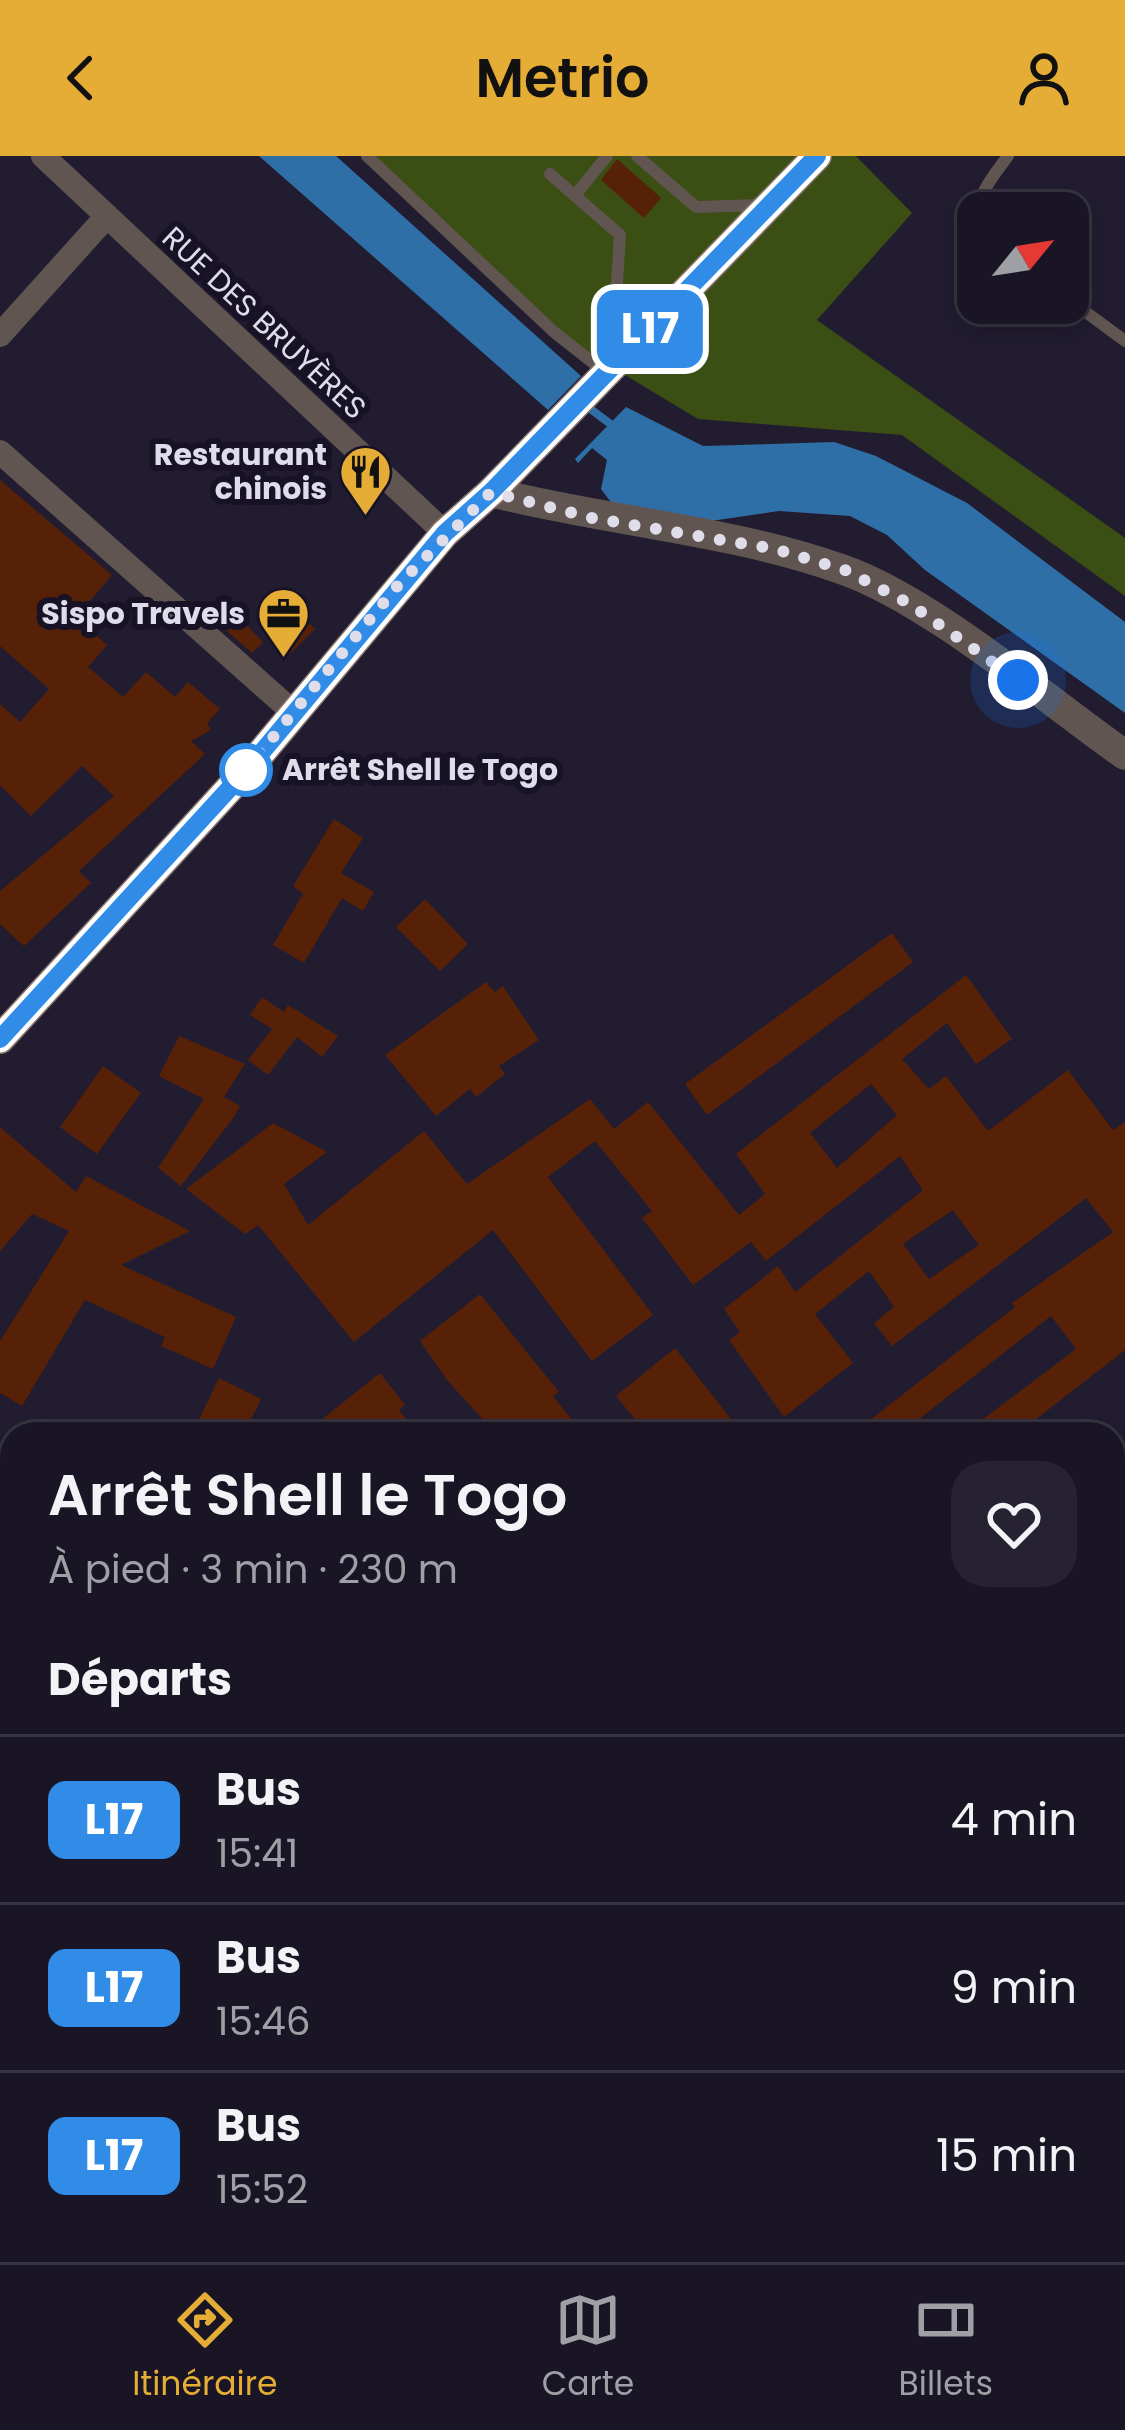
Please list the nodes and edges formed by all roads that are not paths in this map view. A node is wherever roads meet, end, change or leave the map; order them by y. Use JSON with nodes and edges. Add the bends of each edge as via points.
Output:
{"nodes":[{"id":1,"x":44,"y":156,"type":"edge"},
{"id":2,"x":367,"y":156,"type":"edge"},
{"id":3,"x":607,"y":156,"type":"edge"},
{"id":4,"x":637,"y":156,"type":"edge"},
{"id":5,"x":817,"y":156,"type":"edge"},
{"id":6,"x":1008,"y":156,"type":"edge"},
{"id":7,"x":550,"y":174,"type":"dead end"},
{"id":8,"x":983,"y":192,"type":"edge"},
{"id":9,"x":576,"y":194,"type":"junction"},
{"id":10,"x":772,"y":205,"type":"junction"},
{"id":11,"x":107,"y":216,"type":"junction"},
{"id":12,"x":1089,"y":314,"type":"edge"},
{"id":13,"x":652,"y":327,"type":"junction"},
{"id":14,"x":0,"y":335,"type":"edge"},
{"id":15,"x":1125,"y":341,"type":"edge"},
{"id":16,"x":607,"y":373,"type":"junction"},
{"id":17,"x":0,"y":452,"type":"edge"},
{"id":18,"x":491,"y":492,"type":"junction"},
{"id":19,"x":445,"y":533,"type":"junction"},
{"id":20,"x":292,"y":712,"type":"junction"},
{"id":21,"x":1125,"y":754,"type":"edge"},
{"id":22,"x":0,"y":1040,"type":"edge"}],
"edges":[{"from":1,"to":11,"type":"street","name":"RUE DES BRUYÈRES"},
{"from":2,"to":16,"type":"lane"},
{"from":3,"to":9,"type":"lane"},
{"from":4,"to":10,"type":"lane","via":[[696,207]]},
{"from":5,"to":10,"type":"main road"},
{"from":6,"to":8,"type":"lane"},
{"from":7,"to":9,"type":"lane"},
{"from":9,"to":13,"type":"lane","via":[[620,235],[616,300]]},
{"from":10,"to":13,"type":"main road"},
{"from":11,"to":14,"type":"street"},
{"from":11,"to":19,"type":"street","name":"RUE DES BRUYÈRES"},
{"from":12,"to":15,"type":"lane"},
{"from":13,"to":16,"type":"main road"},
{"from":16,"to":18,"type":"main road"},
{"from":17,"to":20,"type":"street"},
{"from":18,"to":19,"type":"main road"},
{"from":18,"to":21,"type":"street","via":[[845,570],[910,604]]},
{"from":19,"to":20,"type":"main road"},
{"from":20,"to":22,"type":"main road"}]}
